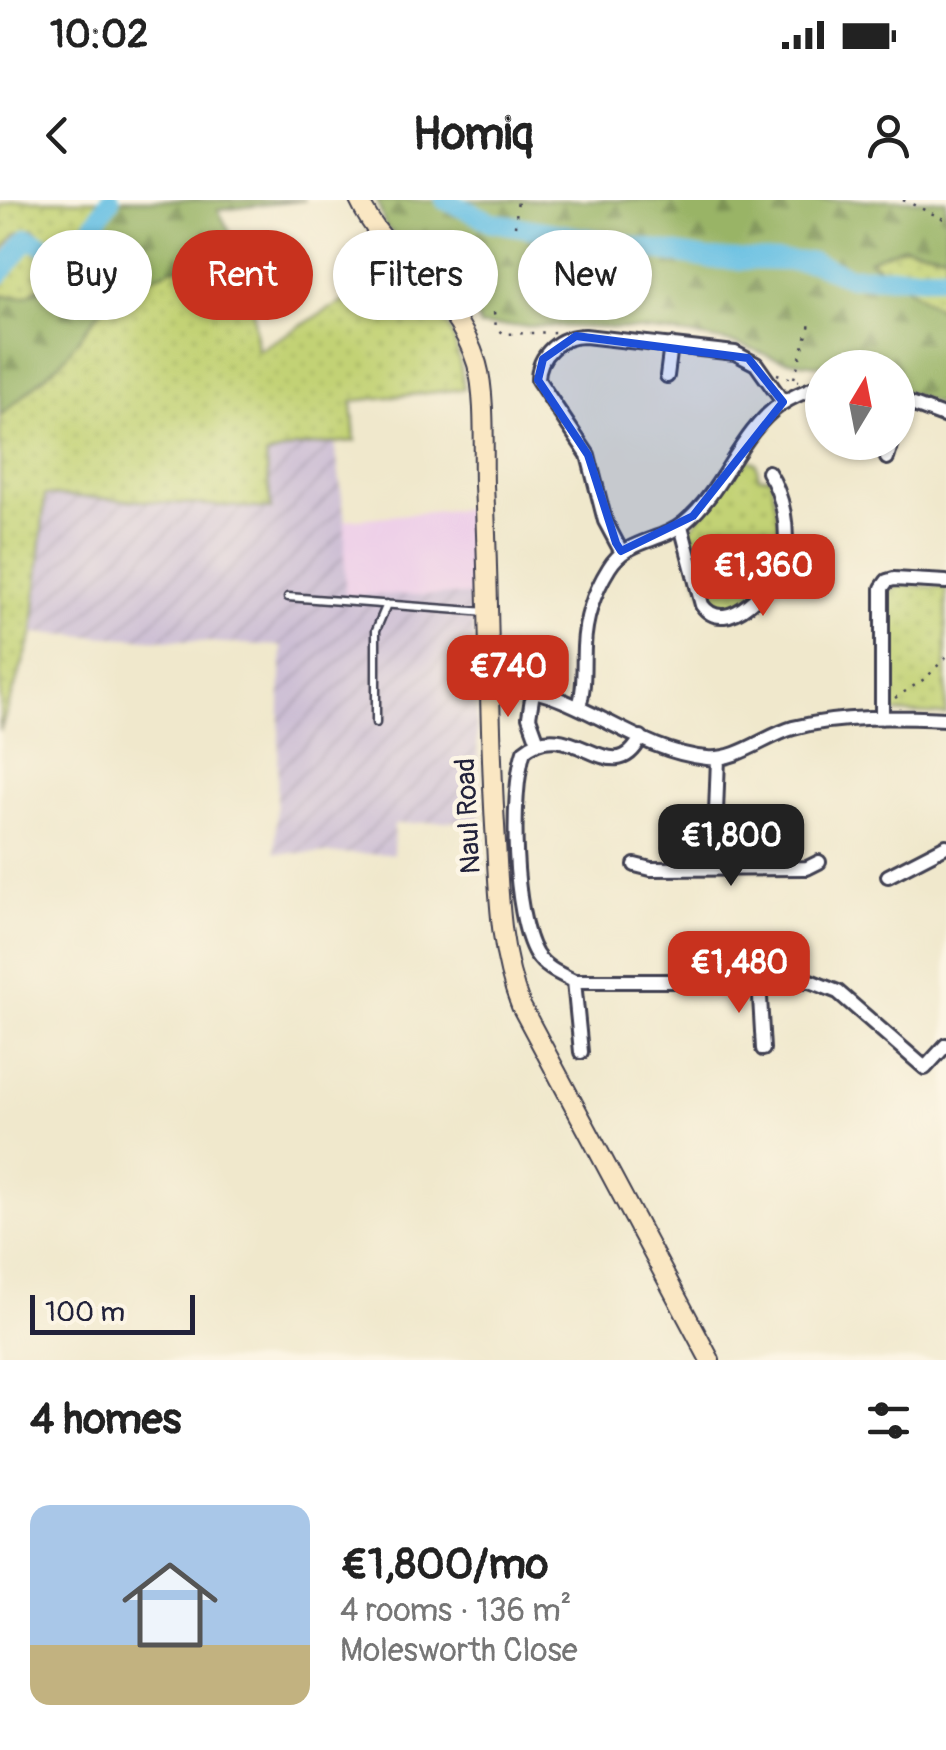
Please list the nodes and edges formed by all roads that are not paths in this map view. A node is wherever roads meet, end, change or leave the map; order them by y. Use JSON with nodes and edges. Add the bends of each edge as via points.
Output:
{"nodes":[{"id":1,"x":359,"y":200,"type":"edge"},
{"id":2,"x":671,"y":345,"type":"junction"},
{"id":3,"x":667,"y":376,"type":"dead end"},
{"id":4,"x":805,"y":393,"type":"edge"},
{"id":5,"x":784,"y":402,"type":"junction"},
{"id":6,"x":915,"y":406,"type":"edge"},
{"id":7,"x":946,"y":417,"type":"edge"},
{"id":8,"x":768,"y":472,"type":"dead end"},
{"id":9,"x":681,"y":526,"type":"junction"},
{"id":10,"x":622,"y":551,"type":"junction"},
{"id":11,"x":946,"y":582,"type":"edge"},
{"id":12,"x":288,"y":597,"type":"dead end"},
{"id":13,"x":387,"y":604,"type":"junction"},
{"id":14,"x":488,"y":612,"type":"junction"},
{"id":15,"x":490,"y":686,"type":"junction"},
{"id":16,"x":533,"y":692,"type":"junction"},
{"id":17,"x":579,"y":708,"type":"junction"},
{"id":18,"x":882,"y":713,"type":"junction"},
{"id":19,"x":946,"y":718,"type":"edge"},
{"id":20,"x":376,"y":723,"type":"dead end"},
{"id":21,"x":641,"y":737,"type":"junction"},
{"id":22,"x":538,"y":742,"type":"junction"},
{"id":23,"x":718,"y":758,"type":"junction"},
{"id":24,"x":946,"y":846,"type":"edge"},
{"id":25,"x":819,"y":862,"type":"dead end"},
{"id":26,"x":635,"y":865,"type":"dead end"},
{"id":27,"x":714,"y":867,"type":"junction"},
{"id":28,"x":888,"y":876,"type":"dead end"},
{"id":29,"x":759,"y":980,"type":"junction"},
{"id":30,"x":574,"y":981,"type":"junction"},
{"id":31,"x":946,"y":1045,"type":"edge"},
{"id":32,"x":762,"y":1049,"type":"dead end"},
{"id":33,"x":581,"y":1052,"type":"dead end"},
{"id":34,"x":710,"y":1360,"type":"edge"}],
"edges":[{"from":1,"to":14,"type":"main road","name":"Naul Road","via":[[378,233],[449,308],[478,369]]},
{"from":2,"to":3,"type":"street"},
{"from":2,"to":5,"type":"street","via":[[736,353],[762,369]]},
{"from":2,"to":10,"type":"street","via":[[576,336],[542,359],[538,380],[588,455],[605,521]]},
{"from":4,"to":5,"type":"street"},
{"from":5,"to":9,"type":"street"},
{"from":6,"to":7,"type":"street"},
{"from":8,"to":9,"type":"street","via":[[777,486],[784,548],[770,585],[750,603],[724,617],[707,612]]},
{"from":9,"to":10,"type":"street"},
{"from":10,"to":17,"type":"street","via":[[590,609]]},
{"from":11,"to":18,"type":"street","via":[[894,579],[882,588]]},
{"from":12,"to":13,"type":"lane"},
{"from":13,"to":14,"type":"lane"},
{"from":13,"to":20,"type":"lane","via":[[376,630]]},
{"from":14,"to":15,"type":"main road","name":"Naul Road"},
{"from":15,"to":16,"type":"street"},
{"from":15,"to":34,"type":"main road","name":"Naul Road","via":[[496,849],[510,977]]},
{"from":16,"to":17,"type":"street"},
{"from":16,"to":22,"type":"street","via":[[529,717]]},
{"from":17,"to":21,"type":"street"},
{"from":18,"to":19,"type":"street"},
{"from":18,"to":23,"type":"street","via":[[793,728]]},
{"from":21,"to":22,"type":"street","via":[[620,760],[566,741]]},
{"from":21,"to":23,"type":"street"},
{"from":22,"to":30,"type":"street","via":[[524,751],[515,796],[525,920],[538,957]]},
{"from":23,"to":27,"type":"street"},
{"from":24,"to":28,"type":"street"},
{"from":25,"to":27,"type":"street","via":[[808,868]]},
{"from":26,"to":27,"type":"street"},
{"from":29,"to":30,"type":"street"},
{"from":29,"to":31,"type":"street","via":[[810,981],[838,992],[925,1068]]},
{"from":29,"to":32,"type":"street"},
{"from":30,"to":33,"type":"street"}]}
